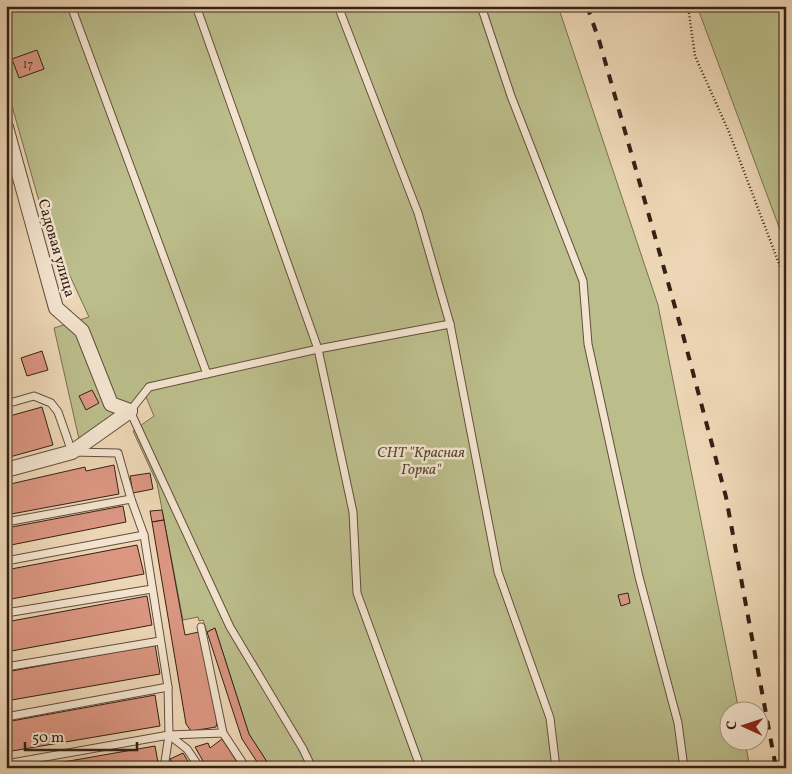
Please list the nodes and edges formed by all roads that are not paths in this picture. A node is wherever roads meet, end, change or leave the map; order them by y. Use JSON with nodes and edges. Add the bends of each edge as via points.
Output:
{"nodes":[{"id":1,"x":71,"y":6,"type":"edge"},
{"id":2,"x":196,"y":6,"type":"edge"},
{"id":3,"x":338,"y":6,"type":"edge"},
{"id":4,"x":481,"y":6,"type":"edge"},
{"id":5,"x":6,"y":127,"type":"edge"},
{"id":6,"x":450,"y":324,"type":"junction"},
{"id":7,"x":318,"y":349,"type":"junction"},
{"id":8,"x":208,"y":374,"type":"junction"},
{"id":9,"x":6,"y":404,"type":"edge"},
{"id":10,"x":130,"y":411,"type":"junction"},
{"id":11,"x":72,"y":452,"type":"junction"},
{"id":12,"x":6,"y":470,"type":"edge"},
{"id":13,"x":131,"y":499,"type":"junction"},
{"id":14,"x":6,"y":522,"type":"edge"},
{"id":15,"x":144,"y":535,"type":"junction"},
{"id":16,"x":6,"y":561,"type":"edge"},
{"id":17,"x":152,"y":589,"type":"junction"},
{"id":18,"x":6,"y":613,"type":"edge"},
{"id":19,"x":201,"y":627,"type":"dead end"},
{"id":20,"x":160,"y":641,"type":"junction"},
{"id":21,"x":6,"y":667,"type":"edge"},
{"id":22,"x":168,"y":687,"type":"junction"},
{"id":23,"x":6,"y":717,"type":"edge"},
{"id":24,"x":223,"y":733,"type":"junction"},
{"id":25,"x":169,"y":735,"type":"junction"},
{"id":26,"x":6,"y":764,"type":"edge"},
{"id":27,"x":420,"y":766,"type":"dead end"},
{"id":28,"x":164,"y":768,"type":"edge"},
{"id":29,"x":200,"y":768,"type":"edge"},
{"id":30,"x":246,"y":768,"type":"edge"},
{"id":31,"x":312,"y":768,"type":"edge"},
{"id":32,"x":556,"y":768,"type":"edge"},
{"id":33,"x":684,"y":768,"type":"edge"}],
"edges":[{"from":1,"to":8,"type":"lane"},
{"from":2,"to":7,"type":"lane"},
{"from":3,"to":6,"type":"lane","via":[[418,212]]},
{"from":4,"to":33,"type":"lane","via":[[511,96],[583,281],[588,344],[639,577],[678,723]]},
{"from":5,"to":10,"type":"street","name":"Садовая улица","via":[[56,308],[82,331],[111,404]]},
{"from":6,"to":7,"type":"lane"},
{"from":6,"to":32,"type":"lane","via":[[498,572],[550,718]]},
{"from":7,"to":8,"type":"lane"},
{"from":7,"to":27,"type":"lane","via":[[353,512],[357,593]]},
{"from":8,"to":10,"type":"lane","via":[[149,387]]},
{"from":9,"to":11,"type":"lane","via":[[34,396],[51,403],[58,412]]},
{"from":10,"to":11,"type":"street"},
{"from":10,"to":31,"type":"lane","via":[[230,627]]},
{"from":11,"to":12,"type":"street"},
{"from":11,"to":13,"type":"lane","via":[[118,454]]},
{"from":13,"to":14,"type":"lane"},
{"from":13,"to":15,"type":"lane"},
{"from":15,"to":16,"type":"lane"},
{"from":15,"to":17,"type":"lane"},
{"from":17,"to":18,"type":"lane"},
{"from":17,"to":20,"type":"lane"},
{"from":19,"to":24,"type":"lane"},
{"from":20,"to":21,"type":"lane"},
{"from":20,"to":22,"type":"lane"},
{"from":22,"to":23,"type":"lane"},
{"from":22,"to":25,"type":"lane"},
{"from":24,"to":25,"type":"lane"},
{"from":24,"to":30,"type":"lane"},
{"from":25,"to":26,"type":"lane"},
{"from":25,"to":28,"type":"lane"},
{"from":25,"to":29,"type":"lane","via":[[187,749]]}]}
